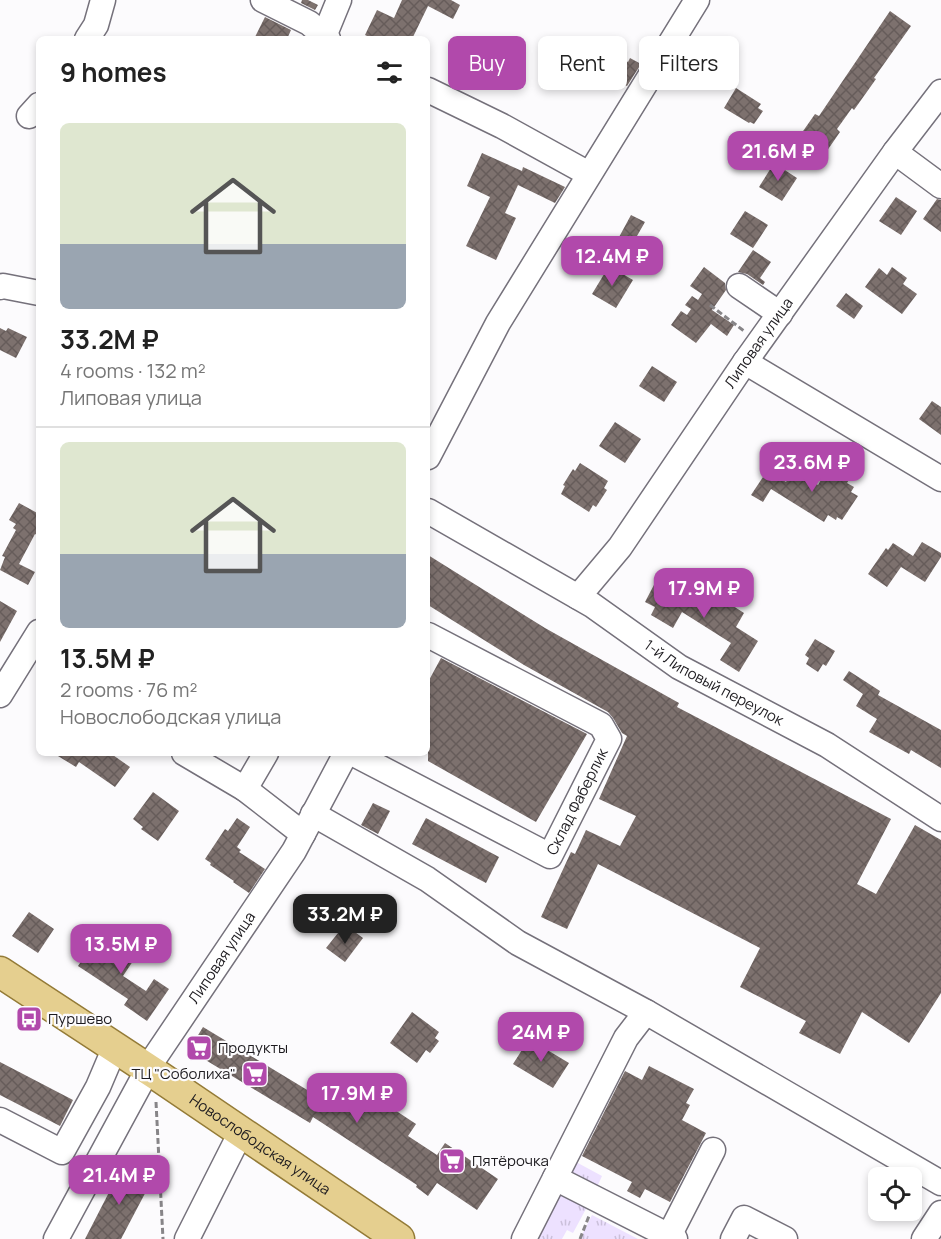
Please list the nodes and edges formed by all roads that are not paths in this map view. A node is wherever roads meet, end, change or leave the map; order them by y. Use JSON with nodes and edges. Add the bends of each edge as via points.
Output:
{"nodes":[{"id":1,"x":104,"y":0,"type":"edge"},
{"id":2,"x":263,"y":0,"type":"edge"},
{"id":3,"x":339,"y":0,"type":"edge"},
{"id":4,"x":698,"y":0,"type":"edge"},
{"id":5,"x":89,"y":36,"type":"edge"},
{"id":6,"x":323,"y":36,"type":"edge"},
{"id":7,"x":326,"y":36,"type":"edge"},
{"id":8,"x":430,"y":91,"type":"edge"},
{"id":9,"x":941,"y":92,"type":"edge"},
{"id":10,"x":896,"y":152,"type":"junction"},
{"id":11,"x":589,"y":174,"type":"junction"},
{"id":12,"x":941,"y":186,"type":"edge"},
{"id":13,"x":739,"y":286,"type":"dead end"},
{"id":14,"x":0,"y":287,"type":"edge"},
{"id":15,"x":36,"y":292,"type":"edge"},
{"id":16,"x":780,"y":314,"type":"junction"},
{"id":17,"x":745,"y":362,"type":"junction"},
{"id":18,"x":430,"y":453,"type":"edge"},
{"id":19,"x":941,"y":479,"type":"edge"},
{"id":20,"x":430,"y":511,"type":"edge"},
{"id":21,"x":578,"y":597,"type":"junction"},
{"id":22,"x":430,"y":636,"type":"edge"},
{"id":23,"x":36,"y":645,"type":"edge"},
{"id":24,"x":32,"y":662,"type":"edge"},
{"id":25,"x":3,"y":683,"type":"edge"},
{"id":26,"x":189,"y":756,"type":"edge"},
{"id":27,"x":264,"y":756,"type":"edge"},
{"id":28,"x":344,"y":756,"type":"edge"},
{"id":29,"x":358,"y":756,"type":"edge"},
{"id":30,"x":245,"y":789,"type":"junction"},
{"id":31,"x":941,"y":819,"type":"edge"},
{"id":32,"x":308,"y":824,"type":"junction"},
{"id":33,"x":0,"y":972,"type":"edge"},
{"id":34,"x":646,"y":1012,"type":"junction"},
{"id":35,"x":115,"y":1047,"type":"junction"},
{"id":36,"x":154,"y":1073,"type":"junction"},
{"id":37,"x":0,"y":1120,"type":"edge"},
{"id":38,"x":241,"y":1132,"type":"junction"},
{"id":39,"x":713,"y":1150,"type":"dead end"},
{"id":40,"x":555,"y":1178,"type":"junction"},
{"id":41,"x":941,"y":1183,"type":"edge"},
{"id":42,"x":941,"y":1213,"type":"edge"},
{"id":43,"x":672,"y":1238,"type":"edge"},
{"id":44,"x":56,"y":1239,"type":"edge"},
{"id":45,"x":187,"y":1239,"type":"edge"},
{"id":46,"x":399,"y":1239,"type":"edge"},
{"id":47,"x":524,"y":1239,"type":"edge"},
{"id":48,"x":733,"y":1239,"type":"edge"},
{"id":49,"x":785,"y":1239,"type":"edge"},
{"id":50,"x":924,"y":1239,"type":"edge"}],
"edges":[{"from":1,"to":5,"type":"street"},
{"from":2,"to":6,"type":"street","via":[[309,23]]},
{"from":3,"to":7,"type":"street"},
{"from":4,"to":11,"type":"street"},
{"from":8,"to":11,"type":"street"},
{"from":9,"to":10,"type":"street","name":"Липовая улица"},
{"from":10,"to":12,"type":"street"},
{"from":10,"to":16,"type":"street","name":"Липовая улица"},
{"from":11,"to":18,"type":"street","via":[[498,322]]},
{"from":13,"to":16,"type":"street"},
{"from":14,"to":15,"type":"street"},
{"from":16,"to":17,"type":"street","name":"Липовая улица"},
{"from":17,"to":19,"type":"street"},
{"from":17,"to":21,"type":"street","name":"Липовая улица","via":[[620,548]]},
{"from":20,"to":21,"type":"street","name":"1-й Липовый переулок"},
{"from":21,"to":31,"type":"street","name":"1-й Липовый переулок","via":[[680,667],[827,745]]},
{"from":22,"to":29,"type":"street","name":"Склад Фаберлик","via":[[601,725],[609,739],[550,856]]},
{"from":23,"to":24,"type":"street"},
{"from":24,"to":25,"type":"street"},
{"from":26,"to":30,"type":"street"},
{"from":27,"to":30,"type":"street"},
{"from":28,"to":32,"type":"street","name":"Липовая улица"},
{"from":30,"to":32,"type":"street"},
{"from":32,"to":34,"type":"street","via":[[426,879],[518,942]]},
{"from":32,"to":36,"type":"street","name":"Липовая улица"},
{"from":33,"to":35,"type":"main road","name":"Новослободская улица"},
{"from":34,"to":40,"type":"street","via":[[626,1038]]},
{"from":34,"to":41,"type":"street"},
{"from":35,"to":36,"type":"main road","name":"Новослободская улица"},
{"from":35,"to":37,"type":"street","via":[[62,1152]]},
{"from":36,"to":38,"type":"main road","name":"Новослободская улица"},
{"from":36,"to":44,"type":"street","name":"Липовая улица"},
{"from":38,"to":45,"type":"street"},
{"from":38,"to":46,"type":"main road","name":"Новослободская улица"},
{"from":39,"to":43,"type":"street"},
{"from":40,"to":43,"type":"street"},
{"from":40,"to":47,"type":"street"},
{"from":42,"to":50,"type":"street"},
{"from":48,"to":49,"type":"street","via":[[744,1218]]}]}
